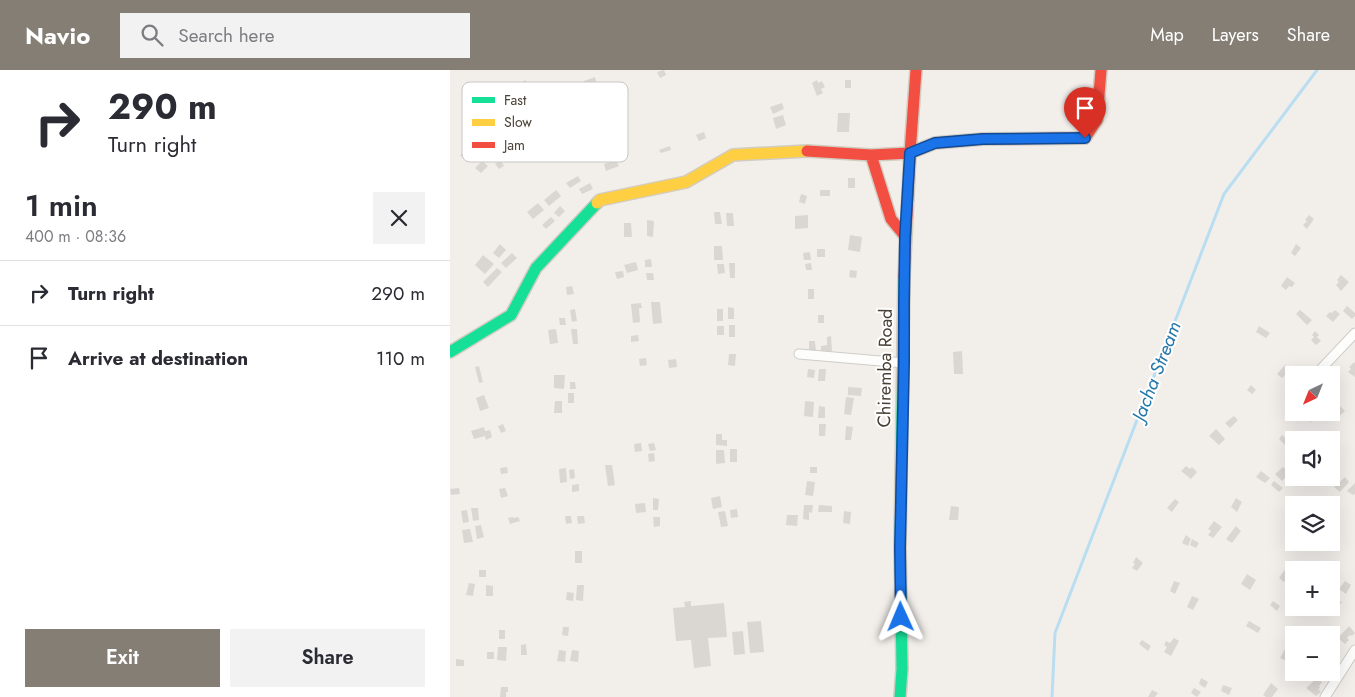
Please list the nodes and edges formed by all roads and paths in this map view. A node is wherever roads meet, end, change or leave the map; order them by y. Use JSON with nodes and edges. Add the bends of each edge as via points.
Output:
{"nodes":[{"id":1,"x":916,"y":70,"type":"edge"},
{"id":2,"x":1101,"y":70,"type":"edge"},
{"id":3,"x":910,"y":153,"type":"junction"},
{"id":4,"x":871,"y":155,"type":"junction"},
{"id":5,"x":905,"y":236,"type":"junction"},
{"id":6,"x":1355,"y":334,"type":"edge"},
{"id":7,"x":450,"y":352,"type":"edge"},
{"id":8,"x":799,"y":354,"type":"dead end"},
{"id":9,"x":904,"y":363,"type":"junction"},
{"id":10,"x":1323,"y":366,"type":"edge"},
{"id":11,"x":1355,"y":650,"type":"edge"},
{"id":12,"x":900,"y":697,"type":"edge"},
{"id":13,"x":1325,"y":697,"type":"edge"}],
"edges":[{"from":1,"to":3,"type":"street","name":"Chiremba Road"},
{"from":2,"to":3,"type":"street","via":[[1096,120],[1085,138],[935,143]]},
{"from":3,"to":4,"type":"street"},
{"from":3,"to":5,"type":"street","name":"Chiremba Road"},
{"from":4,"to":5,"type":"street","via":[[891,219]]},
{"from":4,"to":7,"type":"street","via":[[812,151],[734,155],[686,182],[600,200],[536,268],[511,315]]},
{"from":5,"to":9,"type":"street","name":"Chiremba Road"},
{"from":6,"to":10,"type":"street"},
{"from":8,"to":9,"type":"street"},
{"from":9,"to":12,"type":"street","name":"Chiremba Road"},
{"from":11,"to":13,"type":"street"}]}
